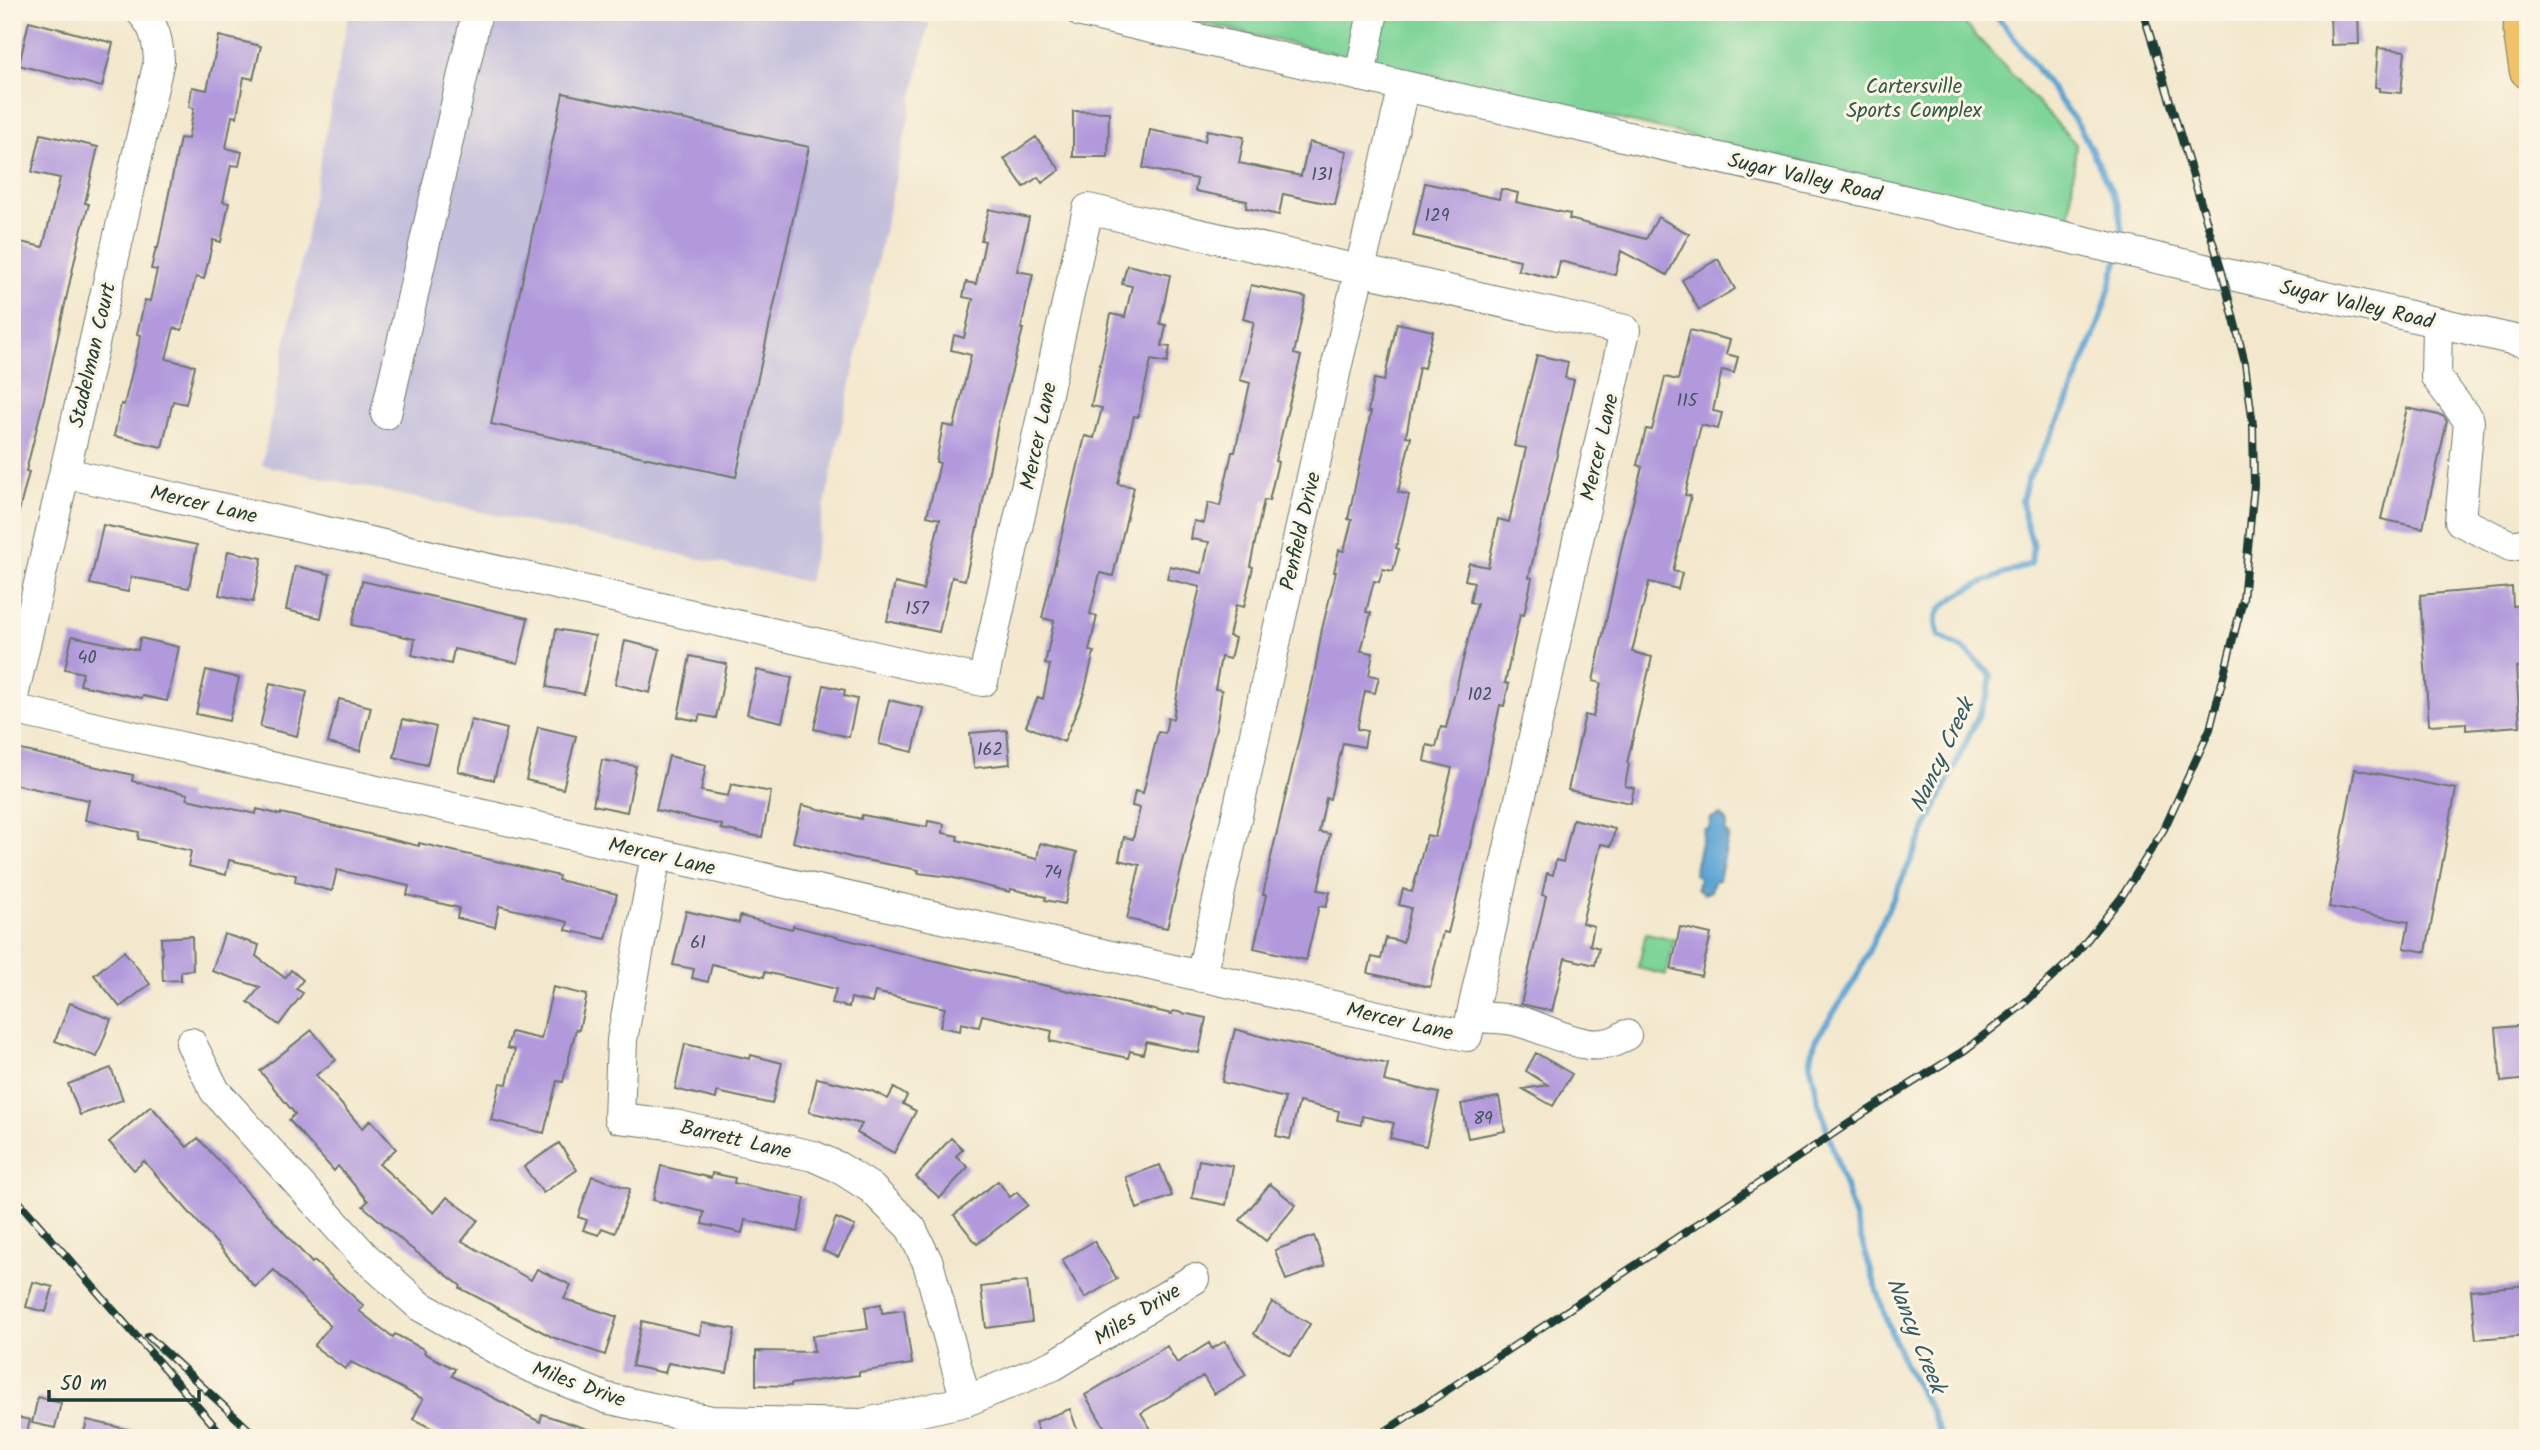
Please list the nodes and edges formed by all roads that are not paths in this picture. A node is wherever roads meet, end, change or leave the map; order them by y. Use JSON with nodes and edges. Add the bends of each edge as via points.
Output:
{"nodes":[{"id":1,"x":141,"y":12,"type":"edge"},
{"id":2,"x":477,"y":12,"type":"edge"},
{"id":3,"x":1081,"y":12,"type":"edge"},
{"id":4,"x":1373,"y":12,"type":"edge"},
{"id":5,"x":2523,"y":12,"type":"edge"},
{"id":6,"x":2528,"y":70,"type":"edge"},
{"id":7,"x":1360,"y":76,"type":"junction"},
{"id":8,"x":1405,"y":86,"type":"junction"},
{"id":9,"x":1360,"y":271,"type":"junction"},
{"id":10,"x":2437,"y":323,"type":"junction"},
{"id":11,"x":2528,"y":343,"type":"edge"},
{"id":12,"x":386,"y":414,"type":"dead end"},
{"id":13,"x":66,"y":473,"type":"junction"},
{"id":14,"x":2528,"y":543,"type":"edge"},
{"id":15,"x":12,"y":701,"type":"edge"},
{"id":16,"x":12,"y":709,"type":"edge"},
{"id":17,"x":656,"y":855,"type":"junction"},
{"id":18,"x":1201,"y":977,"type":"junction"},
{"id":19,"x":1472,"y":1017,"type":"junction"},
{"id":20,"x":1626,"y":1035,"type":"dead end"},
{"id":21,"x":191,"y":1043,"type":"dead end"},
{"id":22,"x":1194,"y":1279,"type":"dead end"},
{"id":23,"x":966,"y":1401,"type":"junction"}],
"edges":[{"from":1,"to":13,"type":"street","name":"Stadelman Court","via":[[152,27],[159,61]]},
{"from":2,"to":12,"type":"street"},
{"from":3,"to":7,"type":"street","name":"Sugar Valley Road"},
{"from":4,"to":7,"type":"street"},
{"from":5,"to":6,"type":"main road"},
{"from":7,"to":8,"type":"street","name":"Sugar Valley Road"},
{"from":8,"to":9,"type":"street","name":"Penfield Drive"},
{"from":8,"to":10,"type":"street","name":"Sugar Valley Road"},
{"from":9,"to":13,"type":"street","name":"Mercer Lane","via":[[1088,209],[983,681]]},
{"from":9,"to":18,"type":"street","name":"Penfield Drive"},
{"from":9,"to":19,"type":"street","name":"Mercer Lane","via":[[1625,330]]},
{"from":10,"to":11,"type":"street","name":"Sugar Valley Road"},
{"from":10,"to":14,"type":"street","via":[[2436,377],[2469,421],[2460,521],[2511,546]]},
{"from":13,"to":15,"type":"street","name":"Stadelman Court"},
{"from":16,"to":17,"type":"street","name":"Mercer Lane"},
{"from":17,"to":18,"type":"street","name":"Mercer Lane"},
{"from":17,"to":23,"type":"street","name":"Barrett Lane","via":[[622,1040],[619,1118],[670,1124],[813,1156],[872,1188],[911,1228],[928,1263]]},
{"from":18,"to":19,"type":"street","name":"Mercer Lane","via":[[1467,1036]]},
{"from":19,"to":20,"type":"street","via":[[1522,1022],[1593,1045],[1610,1044]]},
{"from":21,"to":23,"type":"street","name":"Miles Drive","via":[[215,1091],[366,1258],[419,1306],[521,1363],[606,1398],[710,1421],[862,1424]]},
{"from":22,"to":23,"type":"street","name":"Miles Drive","via":[[1054,1365]]}]}
